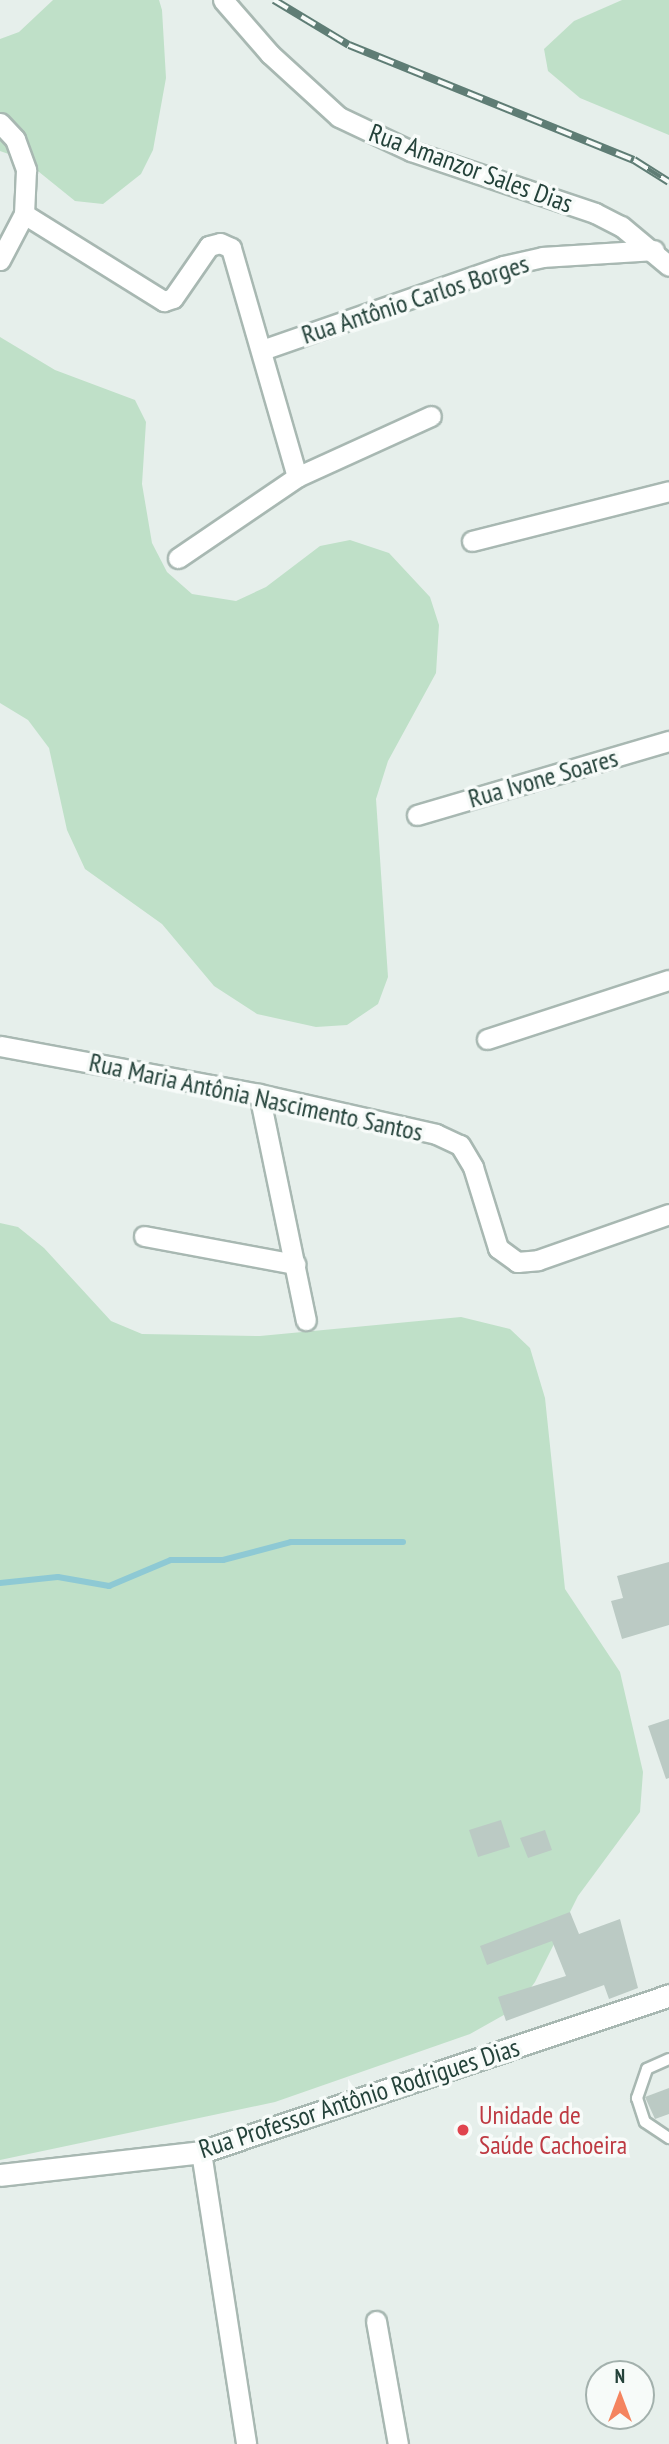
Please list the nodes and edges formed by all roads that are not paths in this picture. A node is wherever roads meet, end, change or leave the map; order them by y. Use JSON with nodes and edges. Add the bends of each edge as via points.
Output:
{"nodes":[{"id":1,"x":223,"y":0,"type":"edge"},
{"id":2,"x":0,"y":123,"type":"edge"},
{"id":3,"x":24,"y":214,"type":"junction"},
{"id":4,"x":653,"y":250,"type":"junction"},
{"id":5,"x":0,"y":260,"type":"edge"},
{"id":6,"x":669,"y":266,"type":"edge"},
{"id":7,"x":262,"y":350,"type":"junction"},
{"id":8,"x":431,"y":415,"type":"dead end"},
{"id":9,"x":297,"y":477,"type":"junction"},
{"id":10,"x":669,"y":491,"type":"edge"},
{"id":11,"x":472,"y":541,"type":"dead end"},
{"id":12,"x":178,"y":558,"type":"dead end"},
{"id":13,"x":669,"y":741,"type":"edge"},
{"id":14,"x":417,"y":815,"type":"dead end"},
{"id":15,"x":669,"y":980,"type":"edge"},
{"id":16,"x":487,"y":1039,"type":"dead end"},
{"id":17,"x":0,"y":1046,"type":"edge"},
{"id":18,"x":259,"y":1094,"type":"junction"},
{"id":19,"x":669,"y":1214,"type":"edge"},
{"id":20,"x":144,"y":1236,"type":"dead end"},
{"id":21,"x":295,"y":1264,"type":"junction"},
{"id":22,"x":306,"y":1321,"type":"dead end"},
{"id":23,"x":669,"y":1995,"type":"edge"},
{"id":24,"x":669,"y":2059,"type":"edge"},
{"id":25,"x":669,"y":2138,"type":"edge"},
{"id":26,"x":201,"y":2152,"type":"junction"},
{"id":27,"x":0,"y":2175,"type":"edge"},
{"id":28,"x":376,"y":2321,"type":"dead end"},
{"id":29,"x":246,"y":2444,"type":"edge"},
{"id":30,"x":398,"y":2444,"type":"edge"}],
"edges":[{"from":1,"to":4,"type":"street","name":"Rua Amanzor Sales Dias","via":[[270,54],[339,117],[411,151],[595,213]]},
{"from":2,"to":3,"type":"street","via":[[23,155]]},
{"from":3,"to":5,"type":"street"},
{"from":3,"to":7,"type":"street","via":[[164,301],[173,298],[209,246],[220,243],[231,248]]},
{"from":4,"to":6,"type":"street","name":"Rua Amanzor Sales Dias"},
{"from":4,"to":7,"type":"street","name":"Rua Antônio Carlos Borges","via":[[543,257],[503,266]]},
{"from":7,"to":9,"type":"street"},
{"from":8,"to":9,"type":"street"},
{"from":9,"to":12,"type":"street"},
{"from":10,"to":11,"type":"street"},
{"from":13,"to":14,"type":"street","name":"Rua Ivone Soares"},
{"from":15,"to":16,"type":"street"},
{"from":17,"to":18,"type":"street","name":"Rua Maria Antônia Nascimento Santos"},
{"from":18,"to":19,"type":"street","name":"Rua Maria Antônia Nascimento Santos","via":[[436,1134],[460,1145],[473,1167],[498,1248],[517,1262],[538,1260]]},
{"from":18,"to":21,"type":"street"},
{"from":20,"to":21,"type":"street"},
{"from":21,"to":22,"type":"street"},
{"from":23,"to":26,"type":"main road","name":"Rua Professor Antônio Rodrigues Dias"},
{"from":24,"to":25,"type":"lane","via":[[647,2069],[637,2098],[645,2122]]},
{"from":26,"to":27,"type":"main road","name":"Rua Professor Antônio Rodrigues Dias"},
{"from":26,"to":29,"type":"street"},
{"from":28,"to":30,"type":"street"}]}
